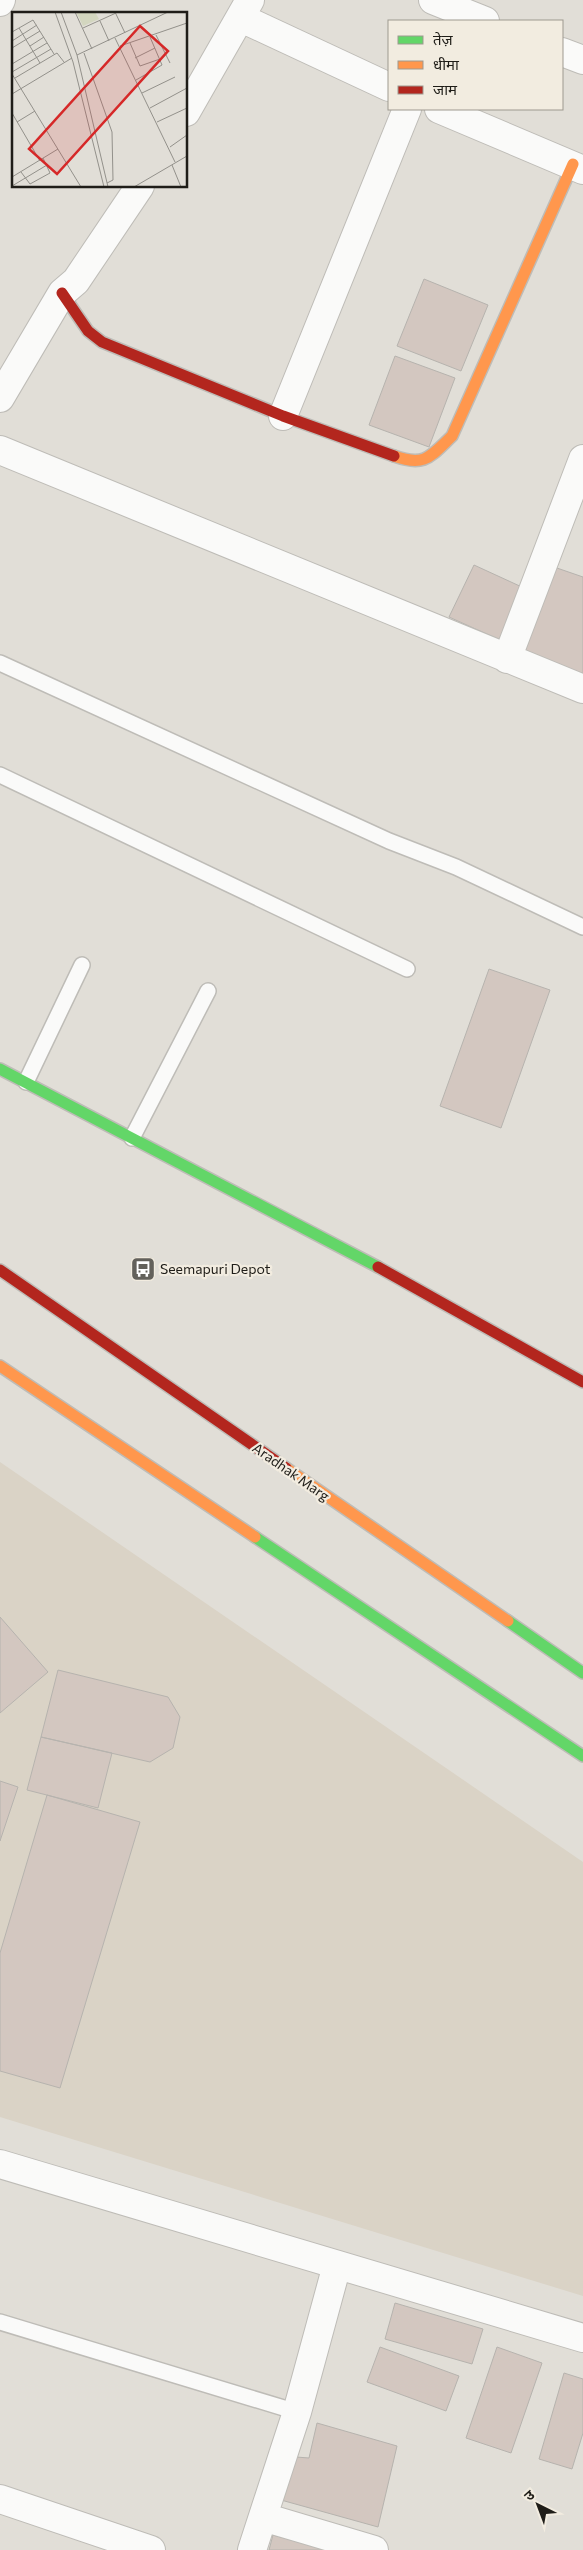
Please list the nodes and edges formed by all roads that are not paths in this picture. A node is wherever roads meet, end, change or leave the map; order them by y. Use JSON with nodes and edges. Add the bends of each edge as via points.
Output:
{"nodes":[{"id":1,"x":432,"y":0,"type":"edge"},
{"id":2,"x":245,"y":9,"type":"edge"},
{"id":3,"x":482,"y":20,"type":"edge"},
{"id":4,"x":563,"y":52,"type":"edge"},
{"id":5,"x":583,"y":60,"type":"edge"},
{"id":6,"x":388,"y":86,"type":"edge"},
{"id":7,"x":188,"y":109,"type":"edge"},
{"id":8,"x":407,"y":110,"type":"edge"},
{"id":9,"x":441,"y":110,"type":"edge"},
{"id":10,"x":578,"y":167,"type":"edge"},
{"id":11,"x":139,"y":188,"type":"edge"},
{"id":12,"x":62,"y":293,"type":"junction"},
{"id":13,"x":0,"y":398,"type":"edge"},
{"id":14,"x":283,"y":416,"type":"junction"},
{"id":15,"x":0,"y":450,"type":"edge"},
{"id":16,"x":583,"y":458,"type":"edge"},
{"id":17,"x":507,"y":659,"type":"junction"},
{"id":18,"x":0,"y":663,"type":"edge"},
{"id":19,"x":583,"y":688,"type":"edge"},
{"id":20,"x":0,"y":775,"type":"edge"},
{"id":21,"x":583,"y":927,"type":"edge"},
{"id":22,"x":82,"y":965,"type":"dead end"},
{"id":23,"x":407,"y":969,"type":"dead end"},
{"id":24,"x":208,"y":991,"type":"dead end"},
{"id":25,"x":0,"y":1069,"type":"edge"},
{"id":26,"x":26,"y":1082,"type":"junction"},
{"id":27,"x":132,"y":1138,"type":"junction"},
{"id":28,"x":0,"y":1270,"type":"edge"},
{"id":29,"x":0,"y":1366,"type":"edge"},
{"id":30,"x":583,"y":1382,"type":"edge"},
{"id":31,"x":583,"y":1673,"type":"edge"},
{"id":32,"x":583,"y":1756,"type":"edge"},
{"id":33,"x":0,"y":2164,"type":"edge"},
{"id":34,"x":337,"y":2265,"type":"junction"},
{"id":35,"x":0,"y":2322,"type":"edge"},
{"id":36,"x":583,"y":2338,"type":"edge"},
{"id":37,"x":297,"y":2412,"type":"junction"},
{"id":38,"x":0,"y":2499,"type":"edge"},
{"id":39,"x":262,"y":2516,"type":"junction"},
{"id":40,"x":151,"y":2550,"type":"edge"},
{"id":41,"x":252,"y":2550,"type":"edge"},
{"id":42,"x":374,"y":2550,"type":"edge"}],
"edges":[{"from":1,"to":3,"type":"street"},
{"from":2,"to":6,"type":"street"},
{"from":2,"to":7,"type":"street"},
{"from":4,"to":5,"type":"street"},
{"from":8,"to":14,"type":"street"},
{"from":9,"to":10,"type":"street"},
{"from":10,"to":14,"type":"street","via":[[452,436],[438,451],[427,460],[411,462]]},
{"from":11,"to":12,"type":"street","via":[[76,280]]},
{"from":12,"to":13,"type":"street"},
{"from":12,"to":14,"type":"street","via":[[88,331],[102,342]]},
{"from":15,"to":17,"type":"street"},
{"from":16,"to":17,"type":"street"},
{"from":17,"to":19,"type":"street"},
{"from":18,"to":21,"type":"lane"},
{"from":20,"to":23,"type":"lane"},
{"from":22,"to":26,"type":"lane"},
{"from":24,"to":27,"type":"lane"},
{"from":25,"to":26,"type":"street"},
{"from":26,"to":27,"type":"street"},
{"from":27,"to":30,"type":"street","via":[[416,1287]]},
{"from":28,"to":31,"type":"street","name":"Aradhak Marg"},
{"from":29,"to":32,"type":"street"},
{"from":33,"to":34,"type":"street"},
{"from":34,"to":36,"type":"street"},
{"from":34,"to":37,"type":"street"},
{"from":35,"to":37,"type":"lane"},
{"from":37,"to":39,"type":"street"},
{"from":38,"to":40,"type":"street"},
{"from":39,"to":41,"type":"street"},
{"from":39,"to":42,"type":"street"}]}
